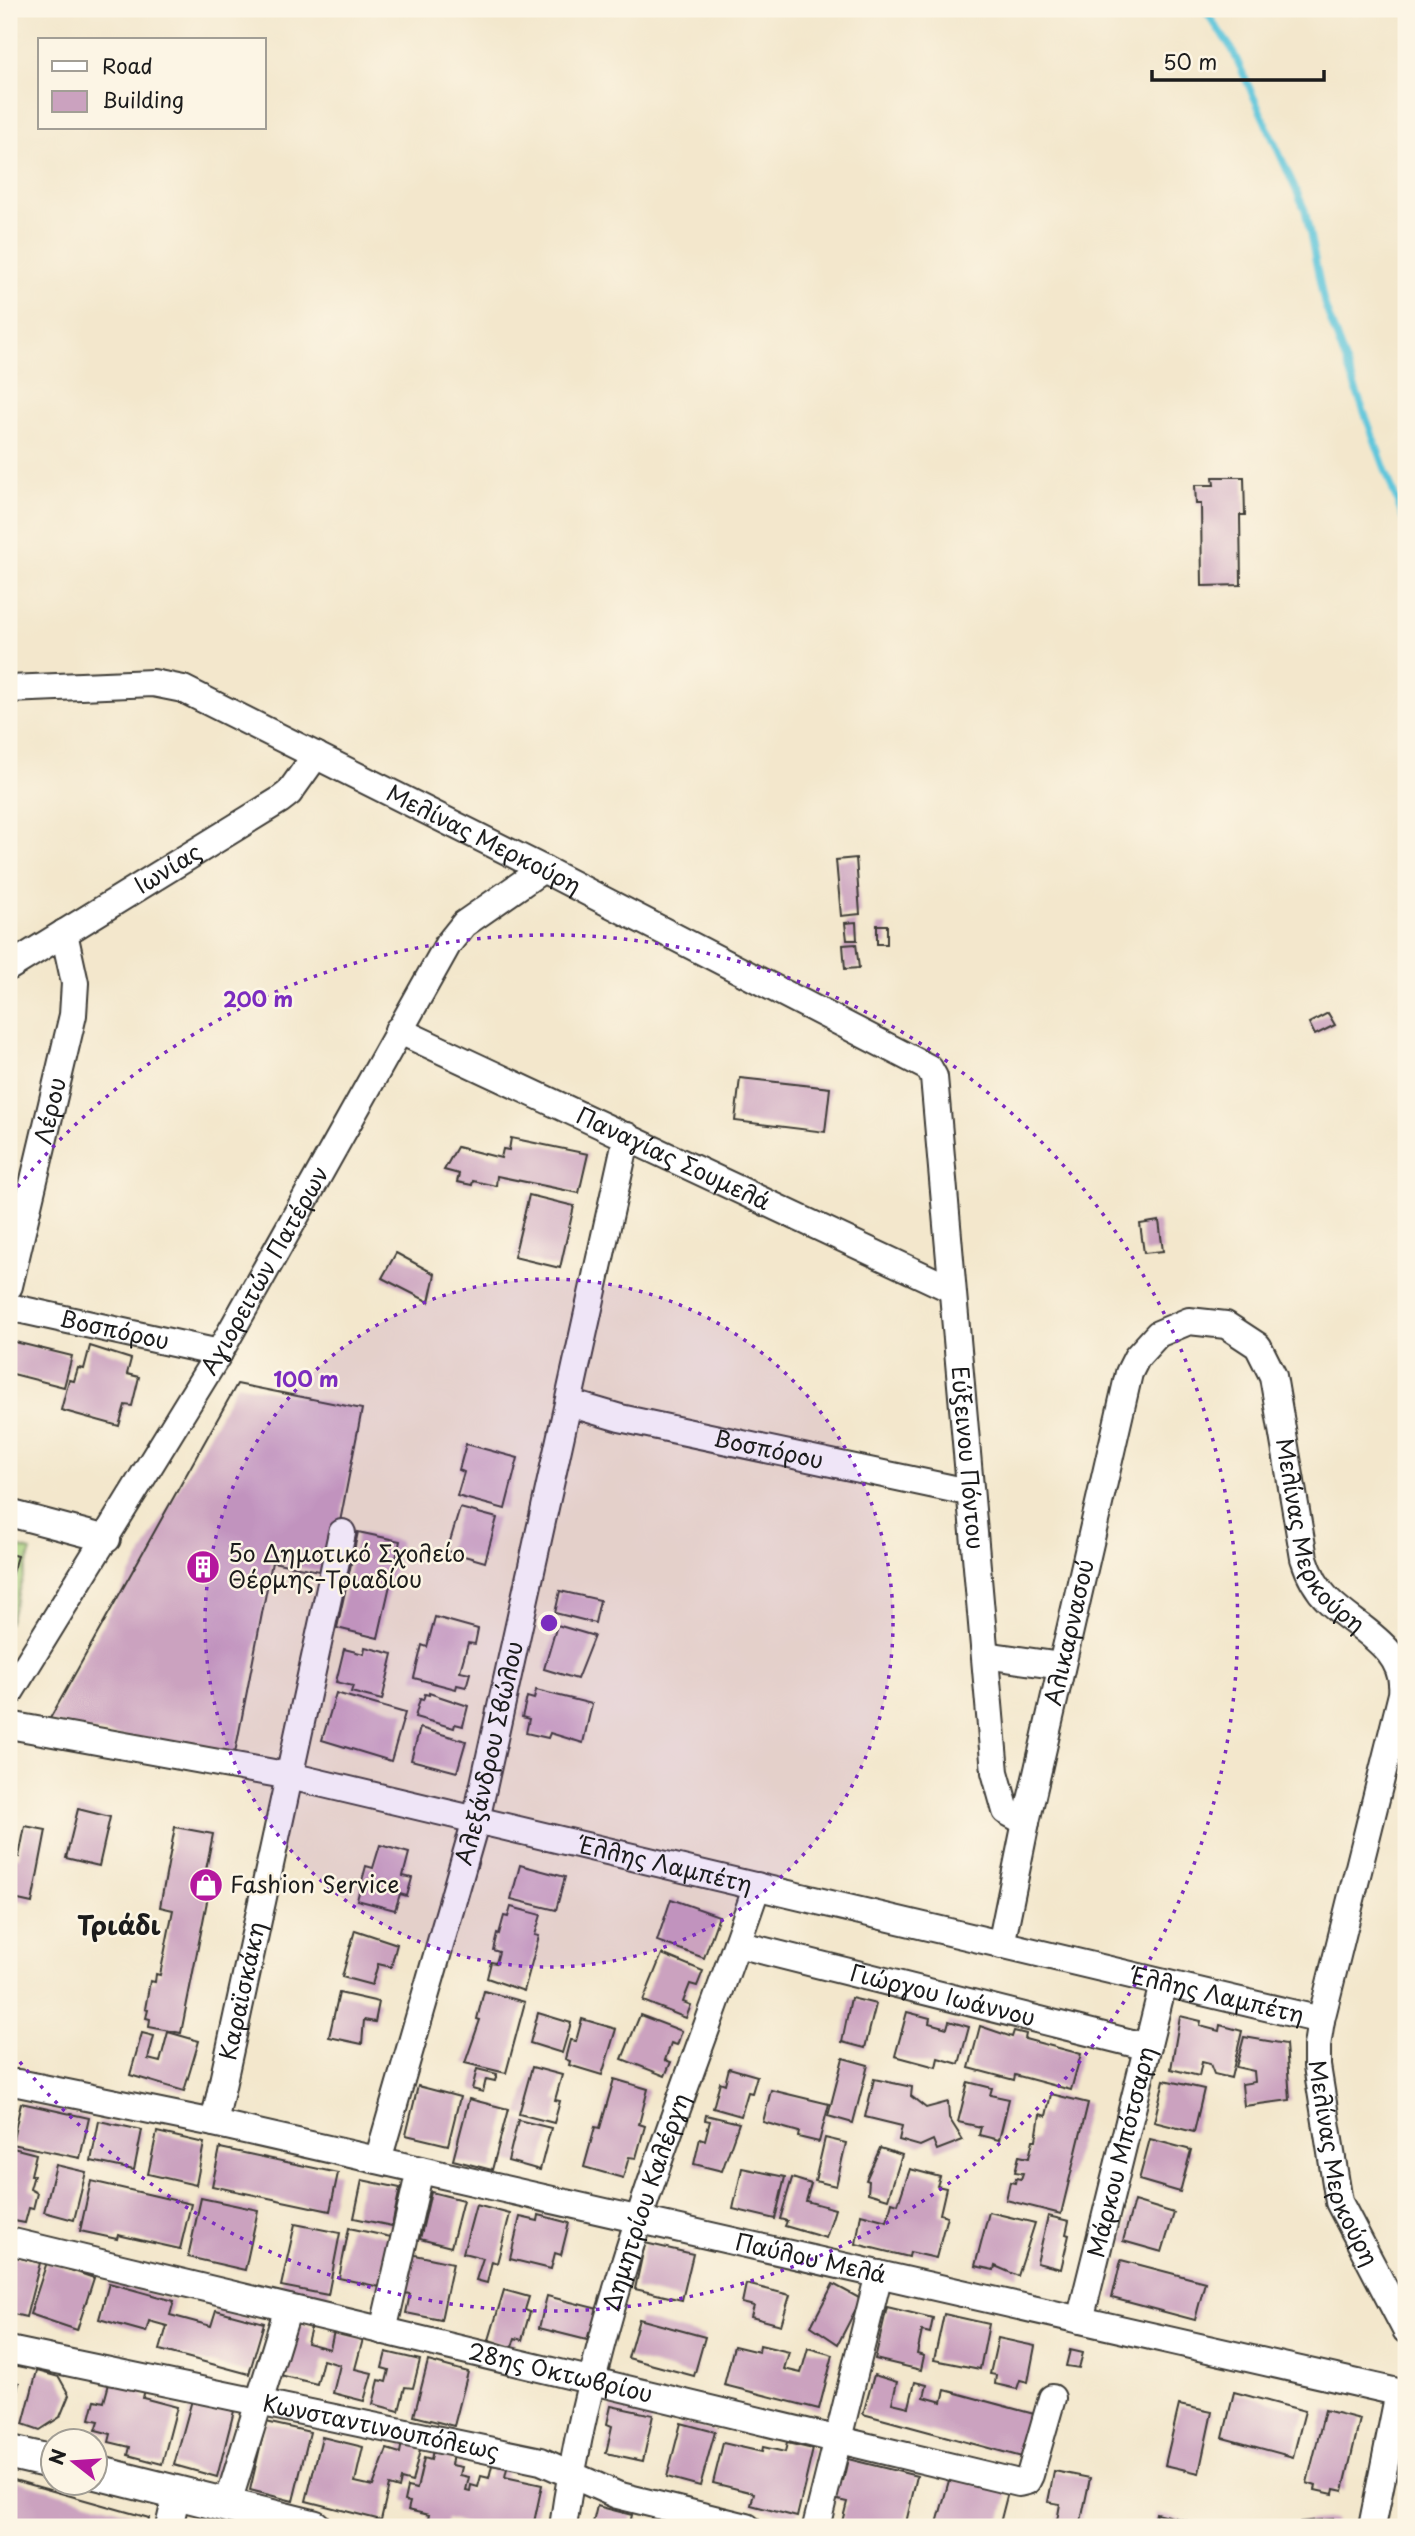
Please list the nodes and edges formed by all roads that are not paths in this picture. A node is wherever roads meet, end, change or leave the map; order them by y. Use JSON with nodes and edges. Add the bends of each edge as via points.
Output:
{"nodes":[{"id":1,"x":9,"y":689,"type":"edge"},
{"id":2,"x":316,"y":755,"type":"junction"},
{"id":3,"x":544,"y":869,"type":"junction"},
{"id":4,"x":64,"y":933,"type":"junction"},
{"id":5,"x":9,"y":967,"type":"edge"},
{"id":6,"x":398,"y":1030,"type":"junction"},
{"id":7,"x":934,"y":1077,"type":"joint"},
{"id":8,"x":627,"y":1136,"type":"junction"},
{"id":9,"x":9,"y":1286,"type":"edge"},
{"id":10,"x":951,"y":1289,"type":"junction"},
{"id":11,"x":9,"y":1307,"type":"edge"},
{"id":12,"x":1163,"y":1330,"type":"joint"},
{"id":13,"x":219,"y":1353,"type":"junction"},
{"id":14,"x":569,"y":1404,"type":"junction"},
{"id":15,"x":968,"y":1492,"type":"junction"},
{"id":16,"x":9,"y":1513,"type":"edge"},
{"id":17,"x":342,"y":1533,"type":"dead end"},
{"id":18,"x":107,"y":1539,"type":"junction"},
{"id":19,"x":985,"y":1655,"type":"junction"},
{"id":20,"x":1061,"y":1666,"type":"junction"},
{"id":21,"x":9,"y":1695,"type":"edge"},
{"id":22,"x":9,"y":1725,"type":"edge"},
{"id":23,"x":290,"y":1776,"type":"junction"},
{"id":24,"x":476,"y":1819,"type":"junction"},
{"id":25,"x":1026,"y":1822,"type":"junction"},
{"id":26,"x":757,"y":1886,"type":"junction"},
{"id":27,"x":737,"y":1944,"type":"junction"},
{"id":28,"x":1001,"y":1945,"type":"junction"},
{"id":29,"x":1163,"y":1984,"type":"junction"},
{"id":30,"x":1321,"y":2020,"type":"junction"},
{"id":31,"x":1148,"y":2047,"type":"junction"},
{"id":32,"x":9,"y":2084,"type":"edge"},
{"id":33,"x":214,"y":2123,"type":"junction"},
{"id":34,"x":378,"y":2160,"type":"junction"},
{"id":35,"x":420,"y":2170,"type":"junction"},
{"id":36,"x":639,"y":2220,"type":"junction"},
{"id":37,"x":9,"y":2241,"type":"edge"},
{"id":38,"x":879,"y":2274,"type":"junction"},
{"id":39,"x":288,"y":2308,"type":"junction"},
{"id":40,"x":1080,"y":2320,"type":"junction"},
{"id":41,"x":383,"y":2330,"type":"junction"},
{"id":42,"x":1406,"y":2330,"type":"edge"},
{"id":43,"x":9,"y":2350,"type":"edge"},
{"id":44,"x":592,"y":2382,"type":"junction"},
{"id":45,"x":1403,"y":2393,"type":"edge"},
{"id":46,"x":1052,"y":2398,"type":"dead end"},
{"id":47,"x":258,"y":2403,"type":"junction"},
{"id":48,"x":838,"y":2438,"type":"junction"},
{"id":49,"x":9,"y":2452,"type":"edge"},
{"id":50,"x":38,"y":2459,"type":"edge"},
{"id":51,"x":572,"y":2475,"type":"junction"},
{"id":52,"x":108,"y":2476,"type":"edge"},
{"id":53,"x":177,"y":2493,"type":"junction"},
{"id":54,"x":227,"y":2506,"type":"junction"},
{"id":55,"x":169,"y":2527,"type":"edge"},
{"id":56,"x":314,"y":2527,"type":"edge"},
{"id":57,"x":564,"y":2527,"type":"edge"},
{"id":58,"x":747,"y":2527,"type":"edge"},
{"id":59,"x":816,"y":2527,"type":"edge"},
{"id":60,"x":1372,"y":2527,"type":"edge"}],
"edges":[{"from":1,"to":2,"type":"street","name":"Μελίνας Μερκούρη","via":[[165,683]]},
{"from":2,"to":3,"type":"street","name":"Μελίνας Μερκούρη"},
{"from":2,"to":4,"type":"street","name":"Ιωνίας","via":[[280,800]]},
{"from":3,"to":6,"type":"street","name":"Αγιορειτών Πατέρων","via":[[464,924]]},
{"from":3,"to":7,"type":"street","name":"Μελίνας Μερκούρη","via":[[918,1060]]},
{"from":4,"to":5,"type":"street","name":"Ιωνίας"},
{"from":4,"to":9,"type":"street","name":"Λέρου","via":[[75,983],[73,1015]]},
{"from":6,"to":8,"type":"street","name":"Παναγίας Σουμελά"},
{"from":6,"to":13,"type":"street","name":"Αγιορειτών Πατέρων"},
{"from":7,"to":10,"type":"street","name":"Εύξεινου Πόντου"},
{"from":8,"to":10,"type":"street","name":"Παναγίας Σουμελά"},
{"from":8,"to":14,"type":"street","name":"Αλεξάνδρου Σβώλου"},
{"from":10,"to":15,"type":"street","name":"Εύξεινου Πόντου"},
{"from":11,"to":13,"type":"street","name":"Βοσπόρου"},
{"from":12,"to":20,"type":"street","name":"Αλικαρνασού","via":[[1137,1357],[1129,1373]]},
{"from":12,"to":30,"type":"street","name":"Μελίνας Μερκούρη","via":[[1189,1321],[1226,1325],[1266,1356],[1308,1570],[1326,1598],[1384,1645],[1402,1681]]},
{"from":13,"to":18,"type":"street","name":"Αγιορειτών Πατέρων"},
{"from":14,"to":15,"type":"street","name":"Βοσπόρου"},
{"from":14,"to":24,"type":"street","name":"Αλεξάνδρου Σβώλου"},
{"from":15,"to":19,"type":"street","name":"Εύξεινου Πόντου"},
{"from":16,"to":18,"type":"street"},
{"from":17,"to":23,"type":"street","name":"Καραϊσκάκη"},
{"from":18,"to":21,"type":"street","name":"Αγιορειτών Πατέρων"},
{"from":19,"to":20,"type":"street"},
{"from":19,"to":25,"type":"street","name":"Εύξεινου Πόντου","via":[[999,1791],[1011,1816]]},
{"from":20,"to":25,"type":"street","name":"Αλικαρνασού"},
{"from":22,"to":23,"type":"street","name":"Έλλης Λαμπέτη"},
{"from":23,"to":24,"type":"street","name":"Έλλης Λαμπέτη"},
{"from":23,"to":33,"type":"street","name":"Καραϊσκάκη"},
{"from":24,"to":26,"type":"street","name":"Έλλης Λαμπέτη"},
{"from":24,"to":34,"type":"street","name":"Αλεξάνδρου Σβώλου"},
{"from":25,"to":28,"type":"street","name":"Αλικαρνασού"},
{"from":26,"to":27,"type":"street","name":"Δημητρίου Καλέργη"},
{"from":26,"to":28,"type":"street","name":"Έλλης Λαμπέτη"},
{"from":27,"to":31,"type":"street","name":"Γιώργου Ιωάννου"},
{"from":27,"to":36,"type":"street","name":"Δημητρίου Καλέργη"},
{"from":28,"to":29,"type":"street","name":"Έλλης Λαμπέτη"},
{"from":29,"to":30,"type":"street","name":"Έλλης Λαμπέτη"},
{"from":29,"to":31,"type":"street","name":"Μάρκου Μπότσαρη"},
{"from":30,"to":42,"type":"street","name":"Μελίνας Μερκούρη","via":[[1317,2066],[1339,2202]]},
{"from":31,"to":40,"type":"street","name":"Μάρκου Μπότσαρη"},
{"from":32,"to":33,"type":"street"},
{"from":33,"to":34,"type":"street","name":"Παύλου Μελά"},
{"from":34,"to":35,"type":"street","name":"Παύλου Μελά"},
{"from":35,"to":36,"type":"street","name":"Παύλου Μελά"},
{"from":35,"to":41,"type":"street"},
{"from":36,"to":38,"type":"street","name":"Παύλου Μελά"},
{"from":36,"to":44,"type":"street","name":"Δημητρίου Καλέργη"},
{"from":37,"to":39,"type":"street","name":"28ης Οκτωβρίου"},
{"from":38,"to":40,"type":"street","name":"Παύλου Μελά"},
{"from":38,"to":48,"type":"street"},
{"from":39,"to":41,"type":"street","name":"28ης Οκτωβρίου"},
{"from":39,"to":47,"type":"street"},
{"from":40,"to":45,"type":"street","name":"Παύλου Μελά"},
{"from":41,"to":44,"type":"street","name":"28ης Οκτωβρίου"},
{"from":43,"to":47,"type":"street","name":"Κωνσταντινουπόλεως"},
{"from":44,"to":48,"type":"street","name":"28ης Οκτωβρίου"},
{"from":44,"to":51,"type":"street","name":"Δημητρίου Καλέργη"},
{"from":45,"to":60,"type":"street"},
{"from":46,"to":48,"type":"street","name":"28ης Οκτωβρίου","via":[[1030,2475],[1022,2483]]},
{"from":47,"to":51,"type":"street","name":"Κωνσταντινουπόλεως","via":[[541,2461]]},
{"from":47,"to":54,"type":"street"},
{"from":48,"to":59,"type":"street"},
{"from":49,"to":50,"type":"street"},
{"from":51,"to":57,"type":"street","name":"Δημητρίου Καλέργη"},
{"from":51,"to":58,"type":"street","name":"Κωνσταντινουπόλεως","via":[[617,2495]]},
{"from":52,"to":53,"type":"street"},
{"from":53,"to":54,"type":"street"},
{"from":53,"to":55,"type":"street"},
{"from":54,"to":56,"type":"street"}]}
